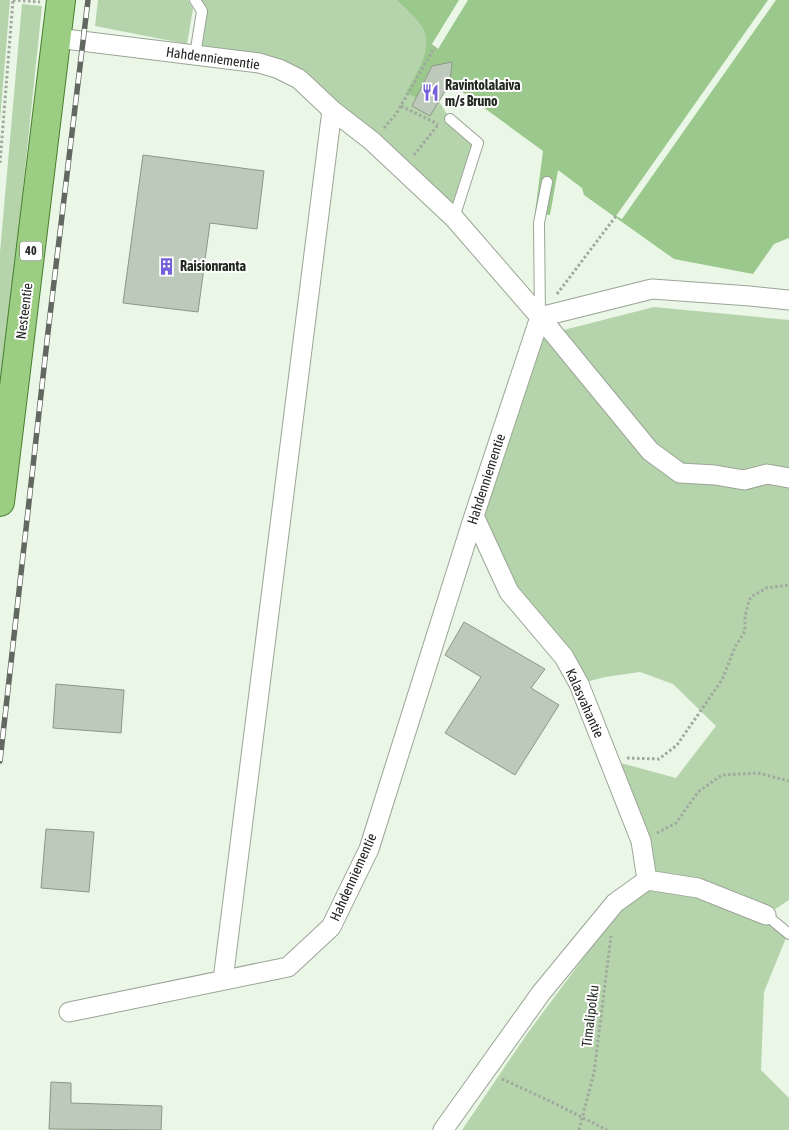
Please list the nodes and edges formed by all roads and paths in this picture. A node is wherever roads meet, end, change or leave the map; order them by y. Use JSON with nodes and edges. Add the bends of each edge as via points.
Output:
{"nodes":[{"id":1,"x":13,"y":0,"type":"edge"},
{"id":2,"x":195,"y":0,"type":"edge"},
{"id":3,"x":52,"y":1,"type":"edge"},
{"id":4,"x":57,"y":38,"type":"junction"},
{"id":5,"x":435,"y":47,"type":"dead end"},
{"id":6,"x":195,"y":55,"type":"junction"},
{"id":7,"x":401,"y":106,"type":"junction"},
{"id":8,"x":332,"y":110,"type":"junction"},
{"id":9,"x":450,"y":119,"type":"joint"},
{"id":10,"x":438,"y":124,"type":"junction"},
{"id":11,"x":372,"y":142,"type":"junction"},
{"id":12,"x":0,"y":163,"type":"edge"},
{"id":13,"x":402,"y":169,"type":"junction"},
{"id":14,"x":547,"y":182,"type":"dead end"},
{"id":15,"x":616,"y":216,"type":"dead end"},
{"id":16,"x":454,"y":218,"type":"junction"},
{"id":17,"x":789,"y":300,"type":"edge"},
{"id":18,"x":540,"y":317,"type":"junction"},
{"id":19,"x":789,"y":478,"type":"edge"},
{"id":20,"x":0,"y":502,"type":"edge"},
{"id":21,"x":474,"y":516,"type":"junction"},
{"id":22,"x":789,"y":585,"type":"edge"},
{"id":23,"x":609,"y":757,"type":"junction"},
{"id":24,"x":789,"y":781,"type":"edge"},
{"id":25,"x":641,"y":841,"type":"junction"},
{"id":26,"x":647,"y":880,"type":"junction"},
{"id":27,"x":615,"y":903,"type":"junction"},
{"id":28,"x":766,"y":915,"type":"joint"},
{"id":29,"x":789,"y":933,"type":"edge"},
{"id":30,"x":224,"y":980,"type":"junction"},
{"id":31,"x":69,"y":1012,"type":"dead end"},
{"id":32,"x":485,"y":1071,"type":"junction"},
{"id":33,"x":582,"y":1117,"type":"junction"},
{"id":34,"x":443,"y":1130,"type":"edge"},
{"id":35,"x":579,"y":1130,"type":"edge"},
{"id":36,"x":607,"y":1130,"type":"edge"}],
"edges":[{"from":1,"to":3,"type":"path"},
{"from":1,"to":12,"type":"path"},
{"from":2,"to":6,"type":"lane","via":[[202,11]]},
{"from":3,"to":4,"type":"main road","name":"Nesteentie","number":"40"},
{"from":4,"to":6,"type":"street","name":"Hahdenniementie"},
{"from":4,"to":20,"type":"main road","name":"Nesteentie","number":"40"},
{"from":5,"to":7,"type":"path"},
{"from":6,"to":8,"type":"street","name":"Hahdenniementie","via":[[259,63],[279,69],[299,79]]},
{"from":7,"to":10,"type":"path"},
{"from":7,"to":11,"type":"path"},
{"from":8,"to":11,"type":"street","name":"Hahdenniementie"},
{"from":8,"to":30,"type":"street"},
{"from":9,"to":10,"type":"path"},
{"from":9,"to":16,"type":"lane","via":[[478,143]]},
{"from":10,"to":13,"type":"path"},
{"from":11,"to":13,"type":"street","name":"Hahdenniementie"},
{"from":13,"to":16,"type":"street","name":"Hahdenniementie"},
{"from":14,"to":18,"type":"lane","via":[[540,223]]},
{"from":15,"to":18,"type":"path"},
{"from":16,"to":18,"type":"street","name":"Hahdenniementie"},
{"from":17,"to":18,"type":"street","via":[[652,289]]},
{"from":18,"to":19,"type":"street","via":[[650,451],[680,472],[744,480],[767,474]]},
{"from":18,"to":21,"type":"street","name":"Hahdenniementie"},
{"from":21,"to":23,"type":"street","name":"Kalasvahantie","via":[[509,592],[564,657],[579,684]]},
{"from":21,"to":30,"type":"street","name":"Hahdenniementie","via":[[369,849],[331,927],[288,967]]},
{"from":22,"to":23,"type":"path","via":[[766,588],[751,596],[745,616],[745,631],[722,680],[677,745],[659,760]]},
{"from":23,"to":25,"type":"street","name":"Kalasvahantie"},
{"from":24,"to":25,"type":"path","via":[[758,773],[722,775],[698,792],[676,823]]},
{"from":25,"to":26,"type":"street","name":"Kalasvahantie"},
{"from":26,"to":27,"type":"street"},
{"from":26,"to":28,"type":"street","via":[[698,888]]},
{"from":27,"to":32,"type":"street","via":[[541,993]]},
{"from":27,"to":33,"type":"path","name":"Timalipolku","via":[[594,1074]]},
{"from":28,"to":29,"type":"lane"},
{"from":30,"to":31,"type":"street","name":"Hahdenniementie"},
{"from":32,"to":33,"type":"path"},
{"from":32,"to":34,"type":"street"},
{"from":33,"to":35,"type":"path","name":"Timalipolku"},
{"from":33,"to":36,"type":"path"}]}
